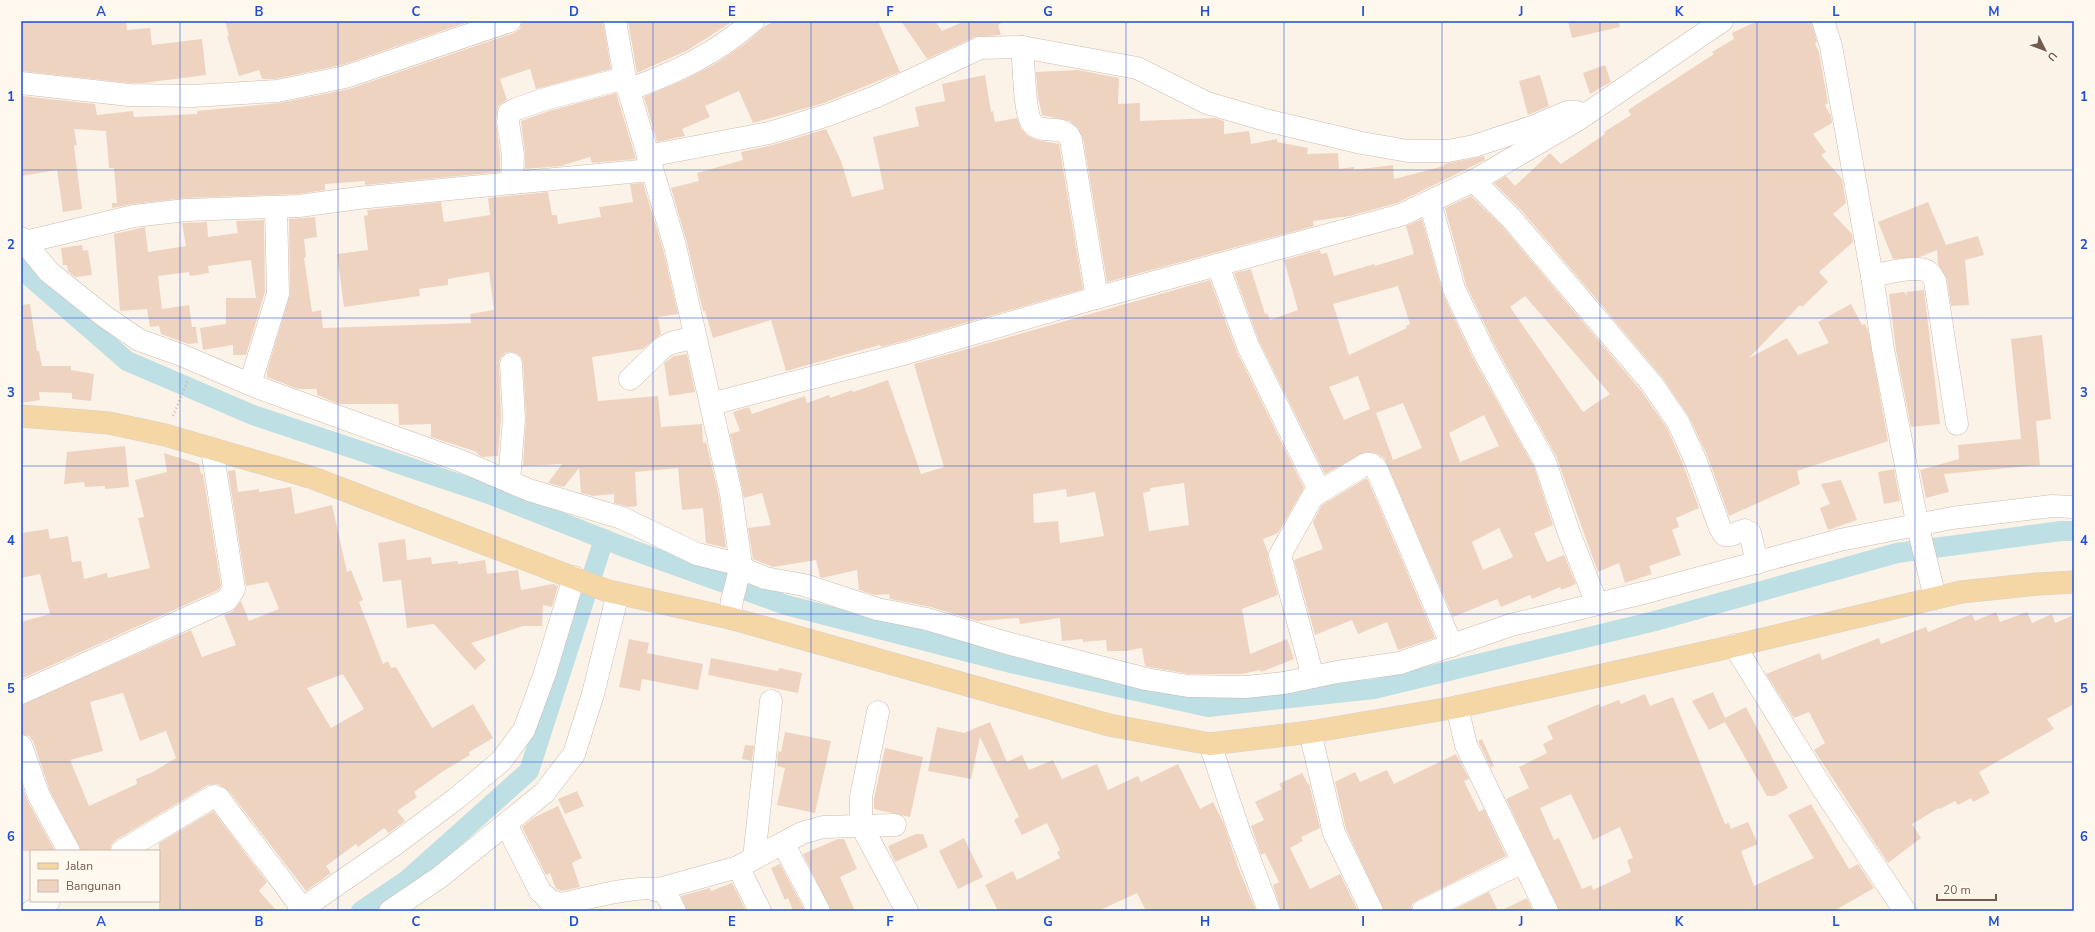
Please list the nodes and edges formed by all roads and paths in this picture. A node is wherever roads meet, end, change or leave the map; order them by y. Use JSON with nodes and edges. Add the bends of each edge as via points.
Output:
{"nodes":[{"id":1,"x":510,"y":21,"type":"edge"},
{"id":2,"x":615,"y":21,"type":"edge"},
{"id":3,"x":753,"y":21,"type":"edge"},
{"id":4,"x":1722,"y":21,"type":"edge"},
{"id":5,"x":1823,"y":21,"type":"edge"},
{"id":6,"x":1022,"y":47,"type":"junction"},
{"id":7,"x":21,"y":83,"type":"edge"},
{"id":8,"x":626,"y":84,"type":"junction"},
{"id":9,"x":1586,"y":114,"type":"junction"},
{"id":10,"x":650,"y":163,"type":"junction"},
{"id":11,"x":1474,"y":181,"type":"junction"},
{"id":12,"x":512,"y":183,"type":"junction"},
{"id":13,"x":1430,"y":202,"type":"junction"},
{"id":14,"x":276,"y":207,"type":"junction"},
{"id":15,"x":23,"y":240,"type":"edge"},
{"id":16,"x":1218,"y":266,"type":"junction"},
{"id":17,"x":1872,"y":276,"type":"junction"},
{"id":18,"x":1097,"y":298,"type":"junction"},
{"id":19,"x":695,"y":337,"type":"junction"},
{"id":20,"x":511,"y":364,"type":"dead end"},
{"id":21,"x":189,"y":375,"type":"dead end"},
{"id":22,"x":630,"y":379,"type":"dead end"},
{"id":23,"x":250,"y":384,"type":"junction"},
{"id":24,"x":711,"y":404,"type":"junction"},
{"id":25,"x":21,"y":416,"type":"edge"},
{"id":26,"x":173,"y":417,"type":"dead end"},
{"id":27,"x":1957,"y":424,"type":"dead end"},
{"id":28,"x":212,"y":448,"type":"junction"},
{"id":29,"x":509,"y":481,"type":"junction"},
{"id":30,"x":1320,"y":492,"type":"junction"},
{"id":31,"x":2074,"y":507,"type":"edge"},
{"id":32,"x":1918,"y":525,"type":"junction"},
{"id":33,"x":1757,"y":563,"type":"junction"},
{"id":34,"x":740,"y":569,"type":"junction"},
{"id":35,"x":577,"y":579,"type":"junction"},
{"id":36,"x":2074,"y":582,"type":"edge"},
{"id":37,"x":613,"y":592,"type":"junction"},
{"id":38,"x":1935,"y":598,"type":"junction"},
{"id":39,"x":1597,"y":604,"type":"junction"},
{"id":40,"x":731,"y":609,"type":"junction"},
{"id":41,"x":1452,"y":646,"type":"junction"},
{"id":42,"x":1734,"y":646,"type":"junction"},
{"id":43,"x":1313,"y":677,"type":"junction"},
{"id":44,"x":21,"y":693,"type":"edge"},
{"id":45,"x":770,"y":701,"type":"dead end"},
{"id":46,"x":1457,"y":707,"type":"junction"},
{"id":47,"x":878,"y":712,"type":"dead end"},
{"id":48,"x":1310,"y":732,"type":"junction"},
{"id":49,"x":1210,"y":744,"type":"junction"},
{"id":50,"x":21,"y":746,"type":"edge"},
{"id":51,"x":506,"y":824,"type":"junction"},
{"id":52,"x":861,"y":825,"type":"junction"},
{"id":53,"x":895,"y":825,"type":"dead end"},
{"id":54,"x":783,"y":843,"type":"junction"},
{"id":55,"x":68,"y":850,"type":"edge"},
{"id":56,"x":124,"y":850,"type":"edge"},
{"id":57,"x":746,"y":862,"type":"junction"},
{"id":58,"x":1523,"y":862,"type":"junction"},
{"id":59,"x":655,"y":890,"type":"junction"},
{"id":60,"x":47,"y":902,"type":"edge"},
{"id":61,"x":585,"y":905,"type":"edge"},
{"id":62,"x":300,"y":910,"type":"edge"},
{"id":63,"x":32,"y":911,"type":"edge"},
{"id":64,"x":390,"y":911,"type":"edge"},
{"id":65,"x":675,"y":911,"type":"edge"},
{"id":66,"x":760,"y":911,"type":"edge"},
{"id":67,"x":819,"y":911,"type":"edge"},
{"id":68,"x":907,"y":911,"type":"edge"},
{"id":69,"x":1269,"y":911,"type":"edge"},
{"id":70,"x":1372,"y":911,"type":"edge"},
{"id":71,"x":1423,"y":911,"type":"edge"},
{"id":72,"x":1547,"y":911,"type":"edge"},
{"id":73,"x":1905,"y":911,"type":"edge"}],
"edges":[{"from":1,"to":7,"type":"street","via":[[346,77],[277,91],[192,96],[129,95]]},
{"from":2,"to":8,"type":"street"},
{"from":3,"to":8,"type":"street","via":[[738,34],[675,73]]},
{"from":4,"to":9,"type":"street"},
{"from":5,"to":17,"type":"street","via":[[1830,46]]},
{"from":6,"to":9,"type":"street","via":[[1137,68],[1207,103],[1269,121],[1408,151],[1448,151],[1474,146],[1567,112]]},
{"from":6,"to":10,"type":"street","via":[[980,48],[875,97],[828,115],[769,133]]},
{"from":6,"to":18,"type":"street","via":[[1027,108],[1031,122],[1036,127],[1062,130],[1070,135]]},
{"from":8,"to":10,"type":"street"},
{"from":8,"to":12,"type":"street","via":[[545,99],[516,108],[509,113],[513,154]]},
{"from":9,"to":11,"type":"street"},
{"from":10,"to":12,"type":"street"},
{"from":10,"to":19,"type":"street","via":[[675,246]]},
{"from":11,"to":13,"type":"street"},
{"from":11,"to":33,"type":"street","via":[[1512,220],[1652,384],[1678,422],[1695,459],[1720,528],[1725,535],[1746,530],[1750,533]]},
{"from":12,"to":14,"type":"street"},
{"from":13,"to":16,"type":"street","via":[[1401,215]]},
{"from":13,"to":39,"type":"street","via":[[1454,289],[1485,354],[1545,462]]},
{"from":14,"to":15,"type":"street","via":[[186,210],[134,216]]},
{"from":14,"to":23,"type":"street","via":[[278,294]]},
{"from":15,"to":23,"type":"street","via":[[49,272],[139,340]]},
{"from":16,"to":18,"type":"street"},
{"from":16,"to":30,"type":"street","via":[[1248,346]]},
{"from":17,"to":27,"type":"street","via":[[1905,270],[1926,270],[1935,281]]},
{"from":17,"to":32,"type":"street","via":[[1883,349]]},
{"from":18,"to":24,"type":"street","via":[[903,354]]},
{"from":19,"to":22,"type":"street","via":[[662,348]]},
{"from":19,"to":24,"type":"street"},
{"from":20,"to":29,"type":"street","via":[[514,419]]},
{"from":21,"to":26,"type":"path"},
{"from":23,"to":29,"type":"street"},
{"from":24,"to":34,"type":"street","via":[[731,494]]},
{"from":25,"to":28,"type":"main road","via":[[109,423]]},
{"from":28,"to":35,"type":"main road","via":[[313,478]]},
{"from":28,"to":44,"type":"street","via":[[234,589],[227,600]]},
{"from":29,"to":34,"type":"street","via":[[529,490],[622,518],[698,554]]},
{"from":30,"to":41,"type":"street","via":[[1366,464],[1376,468]]},
{"from":30,"to":43,"type":"street","via":[[1313,496],[1280,555]]},
{"from":31,"to":32,"type":"street","via":[[2052,506]]},
{"from":32,"to":33,"type":"street","via":[[1840,540]]},
{"from":32,"to":38,"type":"street"},
{"from":33,"to":39,"type":"street"},
{"from":34,"to":40,"type":"street"},
{"from":34,"to":43,"type":"street","via":[[764,578],[804,584],[877,609],[927,619],[1007,643],[1146,679],[1188,686],[1246,687],[1284,684]]},
{"from":35,"to":37,"type":"main road"},
{"from":35,"to":62,"type":"street","via":[[524,730],[501,761],[394,845]]},
{"from":36,"to":38,"type":"main road","via":[[1961,592]]},
{"from":37,"to":40,"type":"main road"},
{"from":37,"to":51,"type":"street","via":[[593,694],[574,754],[544,793]]},
{"from":38,"to":42,"type":"main road"},
{"from":39,"to":41,"type":"street","via":[[1511,625]]},
{"from":40,"to":49,"type":"main road","via":[[1109,725]]},
{"from":41,"to":43,"type":"street","via":[[1400,663]]},
{"from":42,"to":46,"type":"main road"},
{"from":42,"to":73,"type":"street","via":[[1823,789]]},
{"from":45,"to":57,"type":"street"},
{"from":46,"to":48,"type":"main road"},
{"from":46,"to":58,"type":"street","via":[[1466,745]]},
{"from":47,"to":52,"type":"street","via":[[861,798]]},
{"from":48,"to":49,"type":"main road"},
{"from":48,"to":70,"type":"street","via":[[1334,833]]},
{"from":49,"to":69,"type":"street"},
{"from":50,"to":55,"type":"street","via":[[39,796]]},
{"from":51,"to":61,"type":"street","via":[[540,891],[550,901]]},
{"from":51,"to":64,"type":"street","via":[[440,877]]},
{"from":52,"to":53,"type":"street"},
{"from":52,"to":54,"type":"street","via":[[824,827],[802,833]]},
{"from":52,"to":68,"type":"street"},
{"from":54,"to":57,"type":"street"},
{"from":54,"to":67,"type":"street"},
{"from":56,"to":62,"type":"street","via":[[214,796],[219,798],[246,836],[271,864]]},
{"from":57,"to":59,"type":"street"},
{"from":57,"to":66,"type":"street"},
{"from":58,"to":71,"type":"street"},
{"from":58,"to":72,"type":"street"},
{"from":59,"to":61,"type":"street","via":[[644,887]]},
{"from":59,"to":65,"type":"street","via":[[667,896]]},
{"from":60,"to":63,"type":"street"}]}
